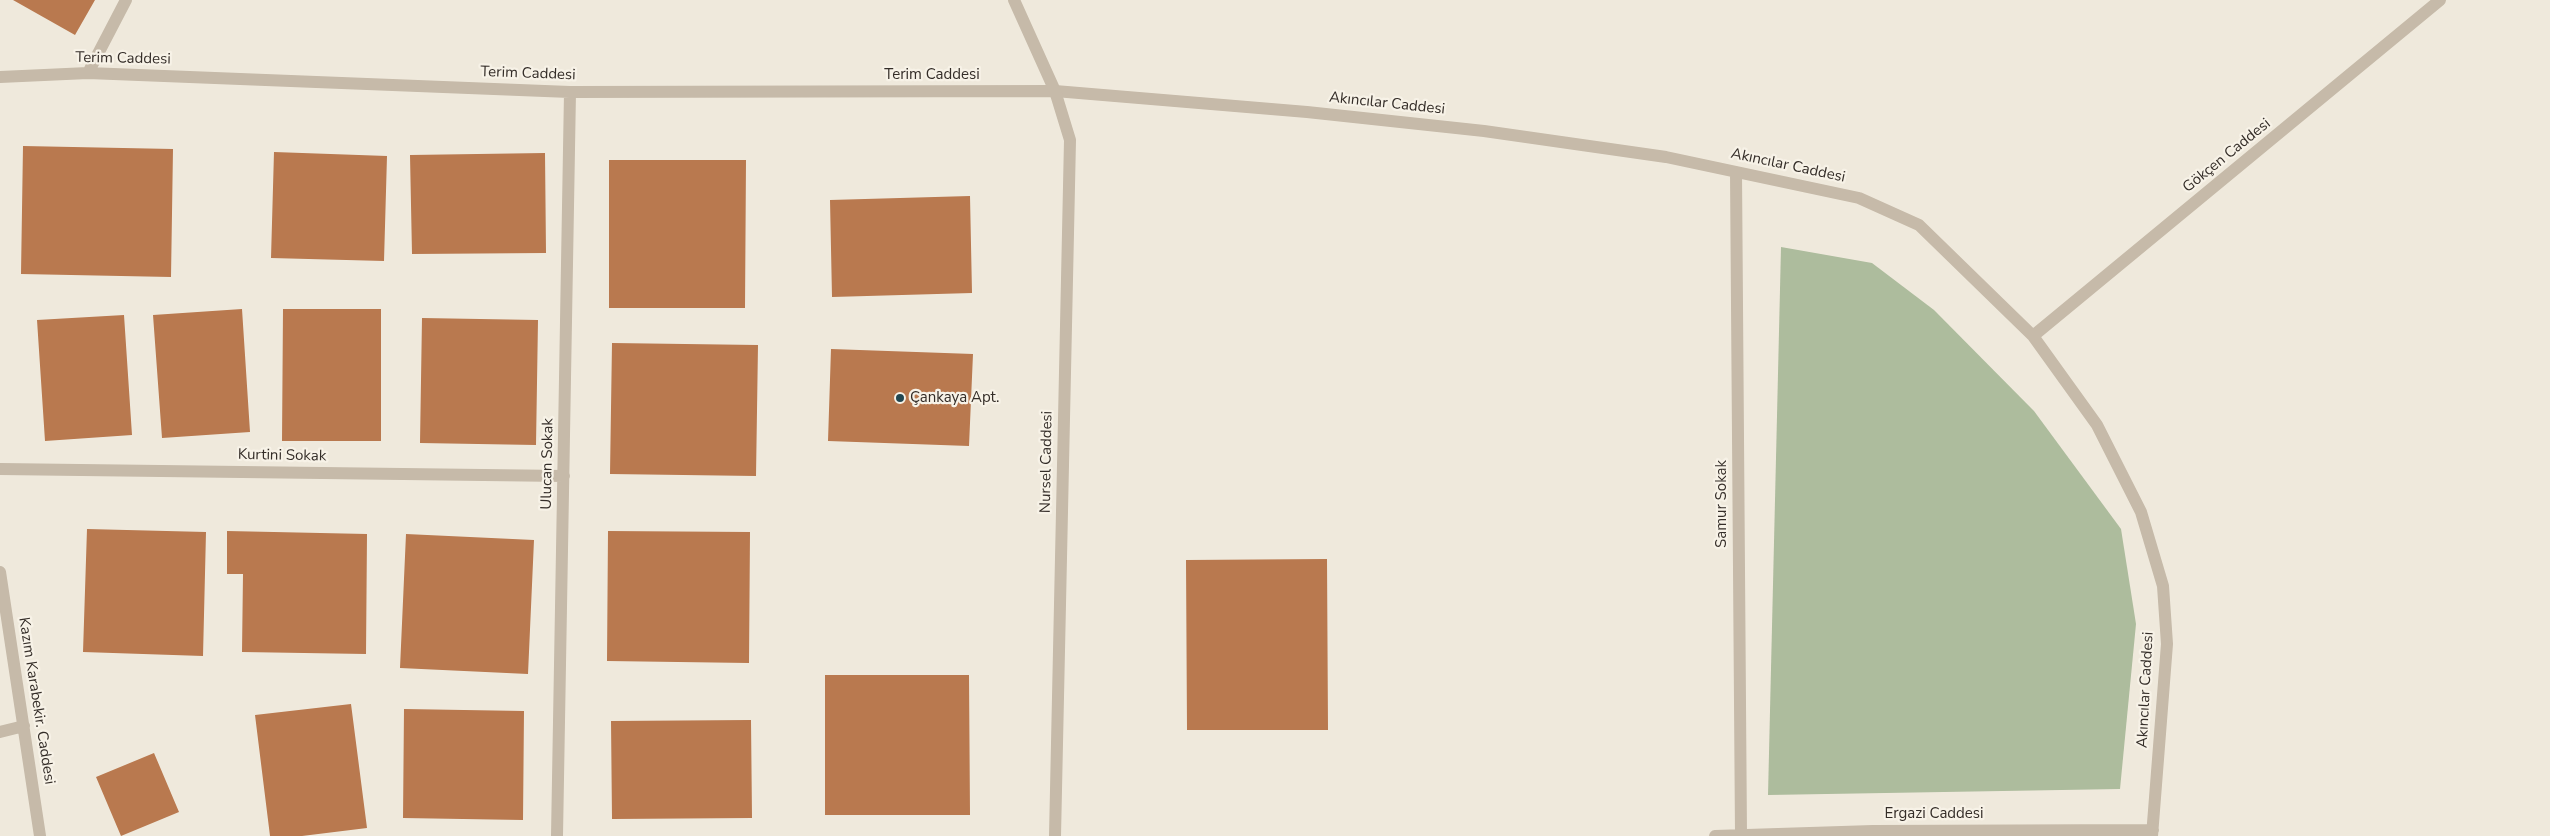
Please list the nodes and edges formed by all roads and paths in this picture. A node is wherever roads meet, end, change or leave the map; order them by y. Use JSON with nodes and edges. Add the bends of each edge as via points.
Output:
{"nodes":[{"id":1,"x":126,"y":0,"type":"edge"},
{"id":2,"x":1014,"y":0,"type":"edge"},
{"id":3,"x":2440,"y":0,"type":"edge"},
{"id":4,"x":88,"y":73,"type":"junction"},
{"id":5,"x":0,"y":77,"type":"edge"},
{"id":6,"x":1055,"y":90,"type":"junction"},
{"id":7,"x":570,"y":92,"type":"junction"},
{"id":8,"x":1736,"y":172,"type":"junction"},
{"id":9,"x":2033,"y":336,"type":"junction"},
{"id":10,"x":0,"y":469,"type":"edge"},
{"id":11,"x":564,"y":476,"type":"junction"},
{"id":12,"x":0,"y":572,"type":"edge"},
{"id":13,"x":24,"y":726,"type":"junction"},
{"id":14,"x":0,"y":732,"type":"edge"},
{"id":15,"x":2152,"y":833,"type":"edge"},
{"id":16,"x":1741,"y":835,"type":"edge"},
{"id":17,"x":40,"y":836,"type":"edge"},
{"id":18,"x":557,"y":836,"type":"edge"},
{"id":19,"x":1055,"y":836,"type":"edge"},
{"id":20,"x":1715,"y":836,"type":"edge"}],
"edges":[{"from":1,"to":4,"type":"street"},
{"from":2,"to":6,"type":"street"},
{"from":3,"to":9,"type":"street","name":"Gökçen Caddesi"},
{"from":4,"to":5,"type":"street","name":"Terim Caddesi"},
{"from":4,"to":7,"type":"street","name":"Terim Caddesi"},
{"from":6,"to":7,"type":"street","name":"Terim Caddesi"},
{"from":6,"to":8,"type":"street","name":"Akıncılar Caddesi","via":[[1484,131],[1666,157]]},
{"from":6,"to":19,"type":"street","name":"Nursel Caddesi","via":[[1070,140]]},
{"from":7,"to":11,"type":"street","name":"Ulucan Sokak"},
{"from":8,"to":9,"type":"street","name":"Akıncılar Caddesi","via":[[1859,198],[1919,225]]},
{"from":8,"to":16,"type":"street","name":"Samur Sokak"},
{"from":9,"to":15,"type":"street","name":"Akıncılar Caddesi","via":[[2097,425],[2141,512],[2163,586],[2167,644]]},
{"from":10,"to":11,"type":"street","name":"Kurtini Sokak"},
{"from":11,"to":18,"type":"street","name":"Ulucan Sokak"},
{"from":12,"to":13,"type":"street","name":"Kazım Karabekir. Caddesi"},
{"from":13,"to":14,"type":"street"},
{"from":13,"to":17,"type":"street","name":"Kazım Karabekir. Caddesi"},
{"from":15,"to":16,"type":"street","name":"Ergazi Caddesi","via":[[1883,831]]},
{"from":16,"to":20,"type":"street","name":"Ergazi Caddesi"}]}
